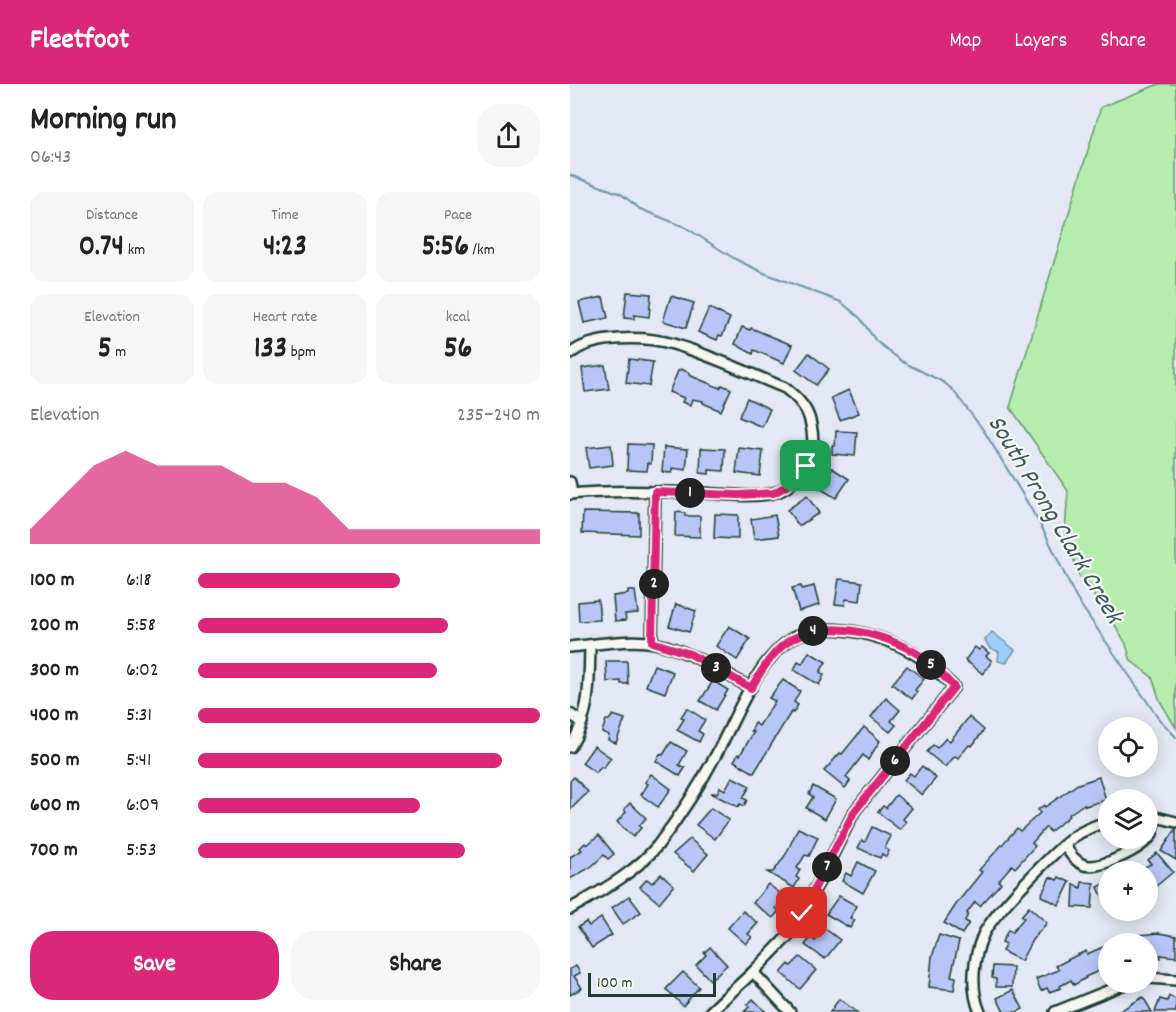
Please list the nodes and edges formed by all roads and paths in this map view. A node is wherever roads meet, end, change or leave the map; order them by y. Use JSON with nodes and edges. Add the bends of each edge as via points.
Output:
{"nodes":[{"id":1,"x":570,"y":354,"type":"edge"},
{"id":2,"x":570,"y":482,"type":"edge"},
{"id":3,"x":655,"y":492,"type":"junction"},
{"id":4,"x":571,"y":494,"type":"edge"},
{"id":5,"x":652,"y":642,"type":"junction"},
{"id":6,"x":590,"y":645,"type":"junction"},
{"id":7,"x":570,"y":647,"type":"edge"},
{"id":8,"x":751,"y":688,"type":"junction"},
{"id":9,"x":570,"y":714,"type":"edge"},
{"id":10,"x":582,"y":722,"type":"junction"},
{"id":11,"x":570,"y":747,"type":"edge"},
{"id":12,"x":1158,"y":818,"type":"edge"},
{"id":13,"x":1176,"y":822,"type":"edge"},
{"id":14,"x":1098,"y":825,"type":"edge"},
{"id":15,"x":1064,"y":845,"type":"junction"},
{"id":16,"x":1134,"y":849,"type":"edge"},
{"id":17,"x":570,"y":909,"type":"edge"},
{"id":18,"x":753,"y":972,"type":"junction"},
{"id":19,"x":1158,"y":978,"type":"edge"},
{"id":20,"x":1176,"y":980,"type":"edge"},
{"id":21,"x":1102,"y":993,"type":"edge"},
{"id":22,"x":710,"y":1012,"type":"edge"},
{"id":23,"x":790,"y":1012,"type":"edge"},
{"id":24,"x":980,"y":1012,"type":"edge"},
{"id":25,"x":1054,"y":1012,"type":"edge"}],
"edges":[{"from":1,"to":3,"type":"street","via":[[607,341],[647,339],[672,344],[785,388],[807,411],[814,448],[793,482],[774,493]]},
{"from":2,"to":4,"type":"street"},
{"from":3,"to":4,"type":"street"},
{"from":3,"to":5,"type":"street"},
{"from":5,"to":6,"type":"street"},
{"from":5,"to":8,"type":"street","via":[[690,654]]},
{"from":6,"to":7,"type":"street"},
{"from":6,"to":10,"type":"street","via":[[590,687]]},
{"from":8,"to":17,"type":"street","via":[[690,800],[656,846],[621,878]]},
{"from":8,"to":18,"type":"street","via":[[769,660],[790,640],[825,629],[882,638],[907,648],[954,687],[854,812],[788,936]]},
{"from":9,"to":10,"type":"street"},
{"from":10,"to":11,"type":"street"},
{"from":12,"to":13,"type":"street"},
{"from":14,"to":15,"type":"street"},
{"from":15,"to":16,"type":"street","via":[[1086,866],[1105,863]]},
{"from":15,"to":24,"type":"street","via":[[997,914],[984,933],[976,954],[974,984]]},
{"from":18,"to":22,"type":"street"},
{"from":18,"to":23,"type":"street"},
{"from":19,"to":20,"type":"street"},
{"from":21,"to":25,"type":"street"}]}
